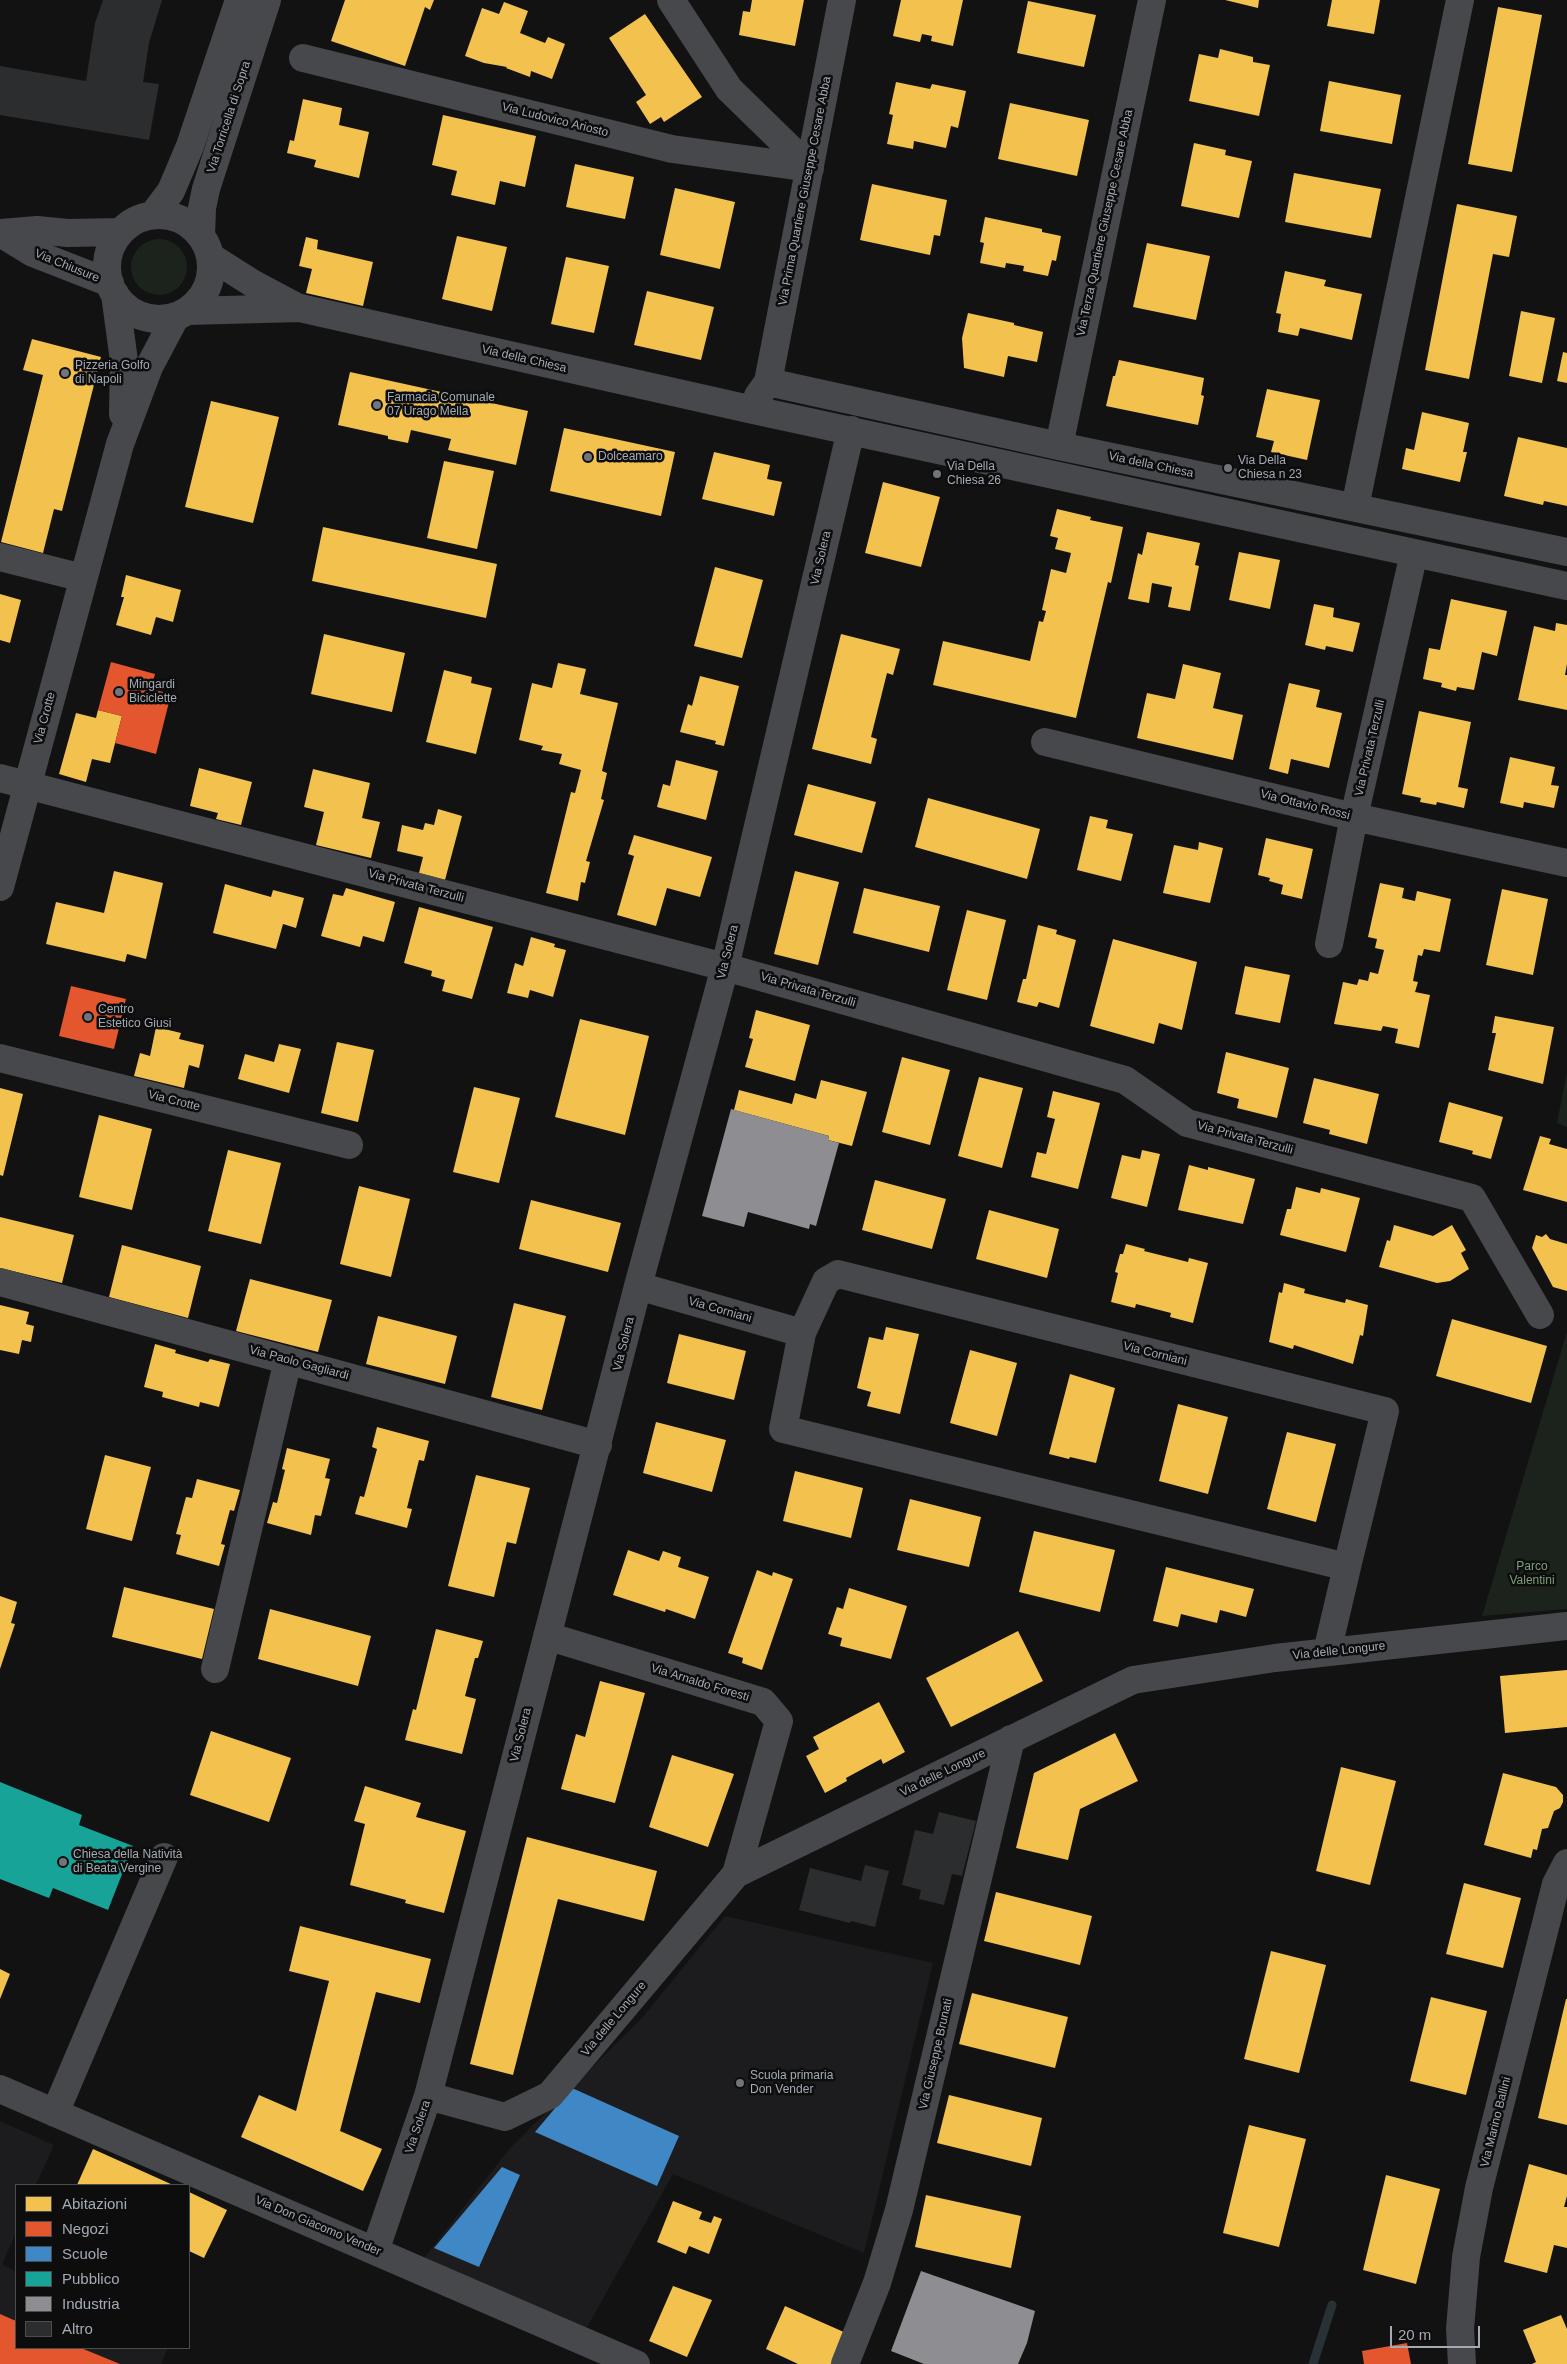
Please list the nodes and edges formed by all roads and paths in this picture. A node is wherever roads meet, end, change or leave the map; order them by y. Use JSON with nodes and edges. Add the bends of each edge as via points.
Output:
{"nodes":[{"id":1,"x":239,"y":0,"type":"edge"},
{"id":2,"x":267,"y":0,"type":"edge"},
{"id":3,"x":671,"y":0,"type":"edge"},
{"id":4,"x":842,"y":0,"type":"edge"},
{"id":5,"x":1152,"y":0,"type":"edge"},
{"id":6,"x":1460,"y":0,"type":"edge"},
{"id":7,"x":303,"y":58,"type":"dead end"},
{"id":8,"x":810,"y":168,"type":"junction"},
{"id":9,"x":153,"y":214,"type":"junction"},
{"id":10,"x":120,"y":232,"type":"junction"},
{"id":11,"x":0,"y":233,"type":"edge"},
{"id":12,"x":206,"y":246,"type":"junction"},
{"id":13,"x":112,"y":288,"type":"junction"},
{"id":14,"x":300,"y":308,"type":"junction"},
{"id":15,"x":181,"y":314,"type":"junction"},
{"id":16,"x":768,"y":382,"type":"junction"},
{"id":17,"x":748,"y":409,"type":"junction"},
{"id":18,"x":851,"y":430,"type":"junction"},
{"id":19,"x":120,"y":444,"type":"junction"},
{"id":20,"x":1059,"y":446,"type":"junction"},
{"id":21,"x":1355,"y":507,"type":"junction"},
{"id":22,"x":1567,"y":552,"type":"edge"},
{"id":23,"x":1414,"y":553,"type":"junction"},
{"id":24,"x":0,"y":557,"type":"edge"},
{"id":25,"x":83,"y":578,"type":"junction"},
{"id":26,"x":1567,"y":586,"type":"edge"},
{"id":27,"x":1045,"y":742,"type":"dead end"},
{"id":28,"x":0,"y":778,"type":"edge"},
{"id":29,"x":27,"y":785,"type":"junction"},
{"id":30,"x":1354,"y":817,"type":"junction"},
{"id":31,"x":1567,"y":864,"type":"edge"},
{"id":32,"x":0,"y":887,"type":"edge"},
{"id":33,"x":1328,"y":944,"type":"dead end"},
{"id":34,"x":724,"y":967,"type":"junction"},
{"id":35,"x":0,"y":1058,"type":"edge"},
{"id":36,"x":349,"y":1145,"type":"dead end"},
{"id":37,"x":0,"y":1282,"type":"edge"},
{"id":38,"x":638,"y":1286,"type":"junction"},
{"id":39,"x":1540,"y":1315,"type":"dead end"},
{"id":40,"x":802,"y":1333,"type":"junction"},
{"id":41,"x":288,"y":1360,"type":"junction"},
{"id":42,"x":598,"y":1445,"type":"junction"},
{"id":43,"x":1347,"y":1567,"type":"junction"},
{"id":44,"x":1567,"y":1626,"type":"edge"},
{"id":45,"x":547,"y":1636,"type":"junction"},
{"id":46,"x":1327,"y":1652,"type":"junction"},
{"id":47,"x":215,"y":1669,"type":"dead end"},
{"id":48,"x":1011,"y":1740,"type":"junction"},
{"id":49,"x":164,"y":1857,"type":"dead end"},
{"id":50,"x":736,"y":1874,"type":"junction"},
{"id":51,"x":1563,"y":1877,"type":"edge"},
{"id":52,"x":0,"y":2088,"type":"edge"},
{"id":53,"x":428,"y":2096,"type":"junction"},
{"id":54,"x":55,"y":2113,"type":"junction"},
{"id":55,"x":375,"y":2251,"type":"junction"},
{"id":56,"x":636,"y":2364,"type":"edge"},
{"id":57,"x":845,"y":2364,"type":"edge"},
{"id":58,"x":1462,"y":2364,"type":"edge"}],
"edges":[{"from":1,"to":9,"type":"street","via":[[190,146],[171,191]]},
{"from":2,"to":12,"type":"street","name":"Via Torricella di Sopra","via":[[206,189],[202,208]]},
{"from":3,"to":8,"type":"street","via":[[729,90]]},
{"from":4,"to":8,"type":"street","name":"Via Prima Quartiere Giuseppe Cesare Abba"},
{"from":5,"to":20,"type":"street","name":"Via Terza Quartiere Giuseppe Cesare Abba"},
{"from":6,"to":21,"type":"street"},
{"from":7,"to":8,"type":"street","name":"Via Ludovico Ariosto","via":[[672,149]]},
{"from":8,"to":16,"type":"street","name":"Via Prima Quartiere Giuseppe Cesare Abba"},
{"from":9,"to":10,"type":"street","via":[[130,223]]},
{"from":9,"to":12,"type":"street","via":[[180,218],[192,226]]},
{"from":10,"to":11,"type":"street","name":"Via Chiusure","via":[[68,234],[37,230]]},
{"from":10,"to":13,"type":"street","via":[[108,256],[107,269]]},
{"from":11,"to":13,"type":"street","name":"Via Chiusure","via":[[33,253]]},
{"from":12,"to":14,"type":"street","name":"Via della Chiesa","via":[[252,283]]},
{"from":12,"to":15,"type":"street","name":"Via Torricella di Sopra","via":[[212,269],[204,293]]},
{"from":13,"to":15,"type":"street","via":[[131,311],[141,316],[164,319]]},
{"from":13,"to":19,"type":"street","name":"Via Crotte","via":[[124,361]]},
{"from":14,"to":15,"type":"street","name":"Via della Chiesa"},
{"from":14,"to":17,"type":"street","name":"Via della Chiesa"},
{"from":15,"to":19,"type":"street","name":"Via Crotte","via":[[150,367]]},
{"from":16,"to":17,"type":"street"},
{"from":16,"to":20,"type":"street","name":"Via della Chiesa"},
{"from":17,"to":18,"type":"street","name":"Via della Chiesa"},
{"from":18,"to":23,"type":"street","name":"Via della Chiesa"},
{"from":18,"to":34,"type":"street","name":"Via Solera"},
{"from":19,"to":25,"type":"street","name":"Via Crotte"},
{"from":20,"to":21,"type":"street","name":"Via della Chiesa"},
{"from":21,"to":22,"type":"street","name":"Via della Chiesa"},
{"from":23,"to":26,"type":"street","name":"Via della Chiesa"},
{"from":23,"to":30,"type":"street","name":"Via Privata Terzulli"},
{"from":24,"to":25,"type":"street"},
{"from":25,"to":29,"type":"street","name":"Via Crotte"},
{"from":27,"to":30,"type":"street","name":"Via Ottavio Rossi"},
{"from":28,"to":29,"type":"street","name":"Via Privata Terzulli"},
{"from":29,"to":32,"type":"street","name":"Via Crotte"},
{"from":29,"to":34,"type":"street","name":"Via Privata Terzulli"},
{"from":30,"to":31,"type":"street","name":"Via Ottavio Rossi"},
{"from":30,"to":33,"type":"street","name":"Via Privata Terzulli"},
{"from":34,"to":38,"type":"street","name":"Via Solera"},
{"from":34,"to":39,"type":"street","name":"Via Privata Terzulli","via":[[1125,1080],[1186,1123],[1472,1198]]},
{"from":35,"to":36,"type":"street","name":"Via Crotte"},
{"from":37,"to":41,"type":"street","name":"Via Paolo Gagliardi"},
{"from":38,"to":40,"type":"street","name":"Via Corniani"},
{"from":38,"to":42,"type":"street","name":"Via Solera"},
{"from":40,"to":43,"type":"street","name":"Via Corniani","via":[[783,1428]]},
{"from":40,"to":43,"type":"street","name":"Via Corniani","via":[[826,1281],[838,1274],[1384,1411]]},
{"from":41,"to":42,"type":"street","name":"Via Paolo Gagliardi"},
{"from":41,"to":47,"type":"street"},
{"from":42,"to":45,"type":"street","name":"Via Solera"},
{"from":43,"to":46,"type":"street","name":"Via Corniani"},
{"from":44,"to":46,"type":"street","name":"Via delle Longure"},
{"from":45,"to":50,"type":"street","name":"Via Arnaldo Foresti","via":[[763,1702],[779,1721]]},
{"from":45,"to":53,"type":"street","name":"Via Solera"},
{"from":46,"to":48,"type":"street","name":"Via delle Longure","via":[[1205,1667],[1133,1680]]},
{"from":48,"to":50,"type":"street","name":"Via delle Longure"},
{"from":48,"to":57,"type":"street","name":"Via Giuseppe Brunati","via":[[899,2210],[877,2283]]},
{"from":49,"to":54,"type":"street"},
{"from":50,"to":53,"type":"street","name":"Via delle Longure","via":[[550,2095],[505,2117]]},
{"from":51,"to":58,"type":"street","name":"Via Marino Ballini","via":[[1479,2188],[1466,2257],[1460,2329]]},
{"from":52,"to":54,"type":"street","name":"Via Don Giacomo Vender"},
{"from":53,"to":55,"type":"street","name":"Via Solera"},
{"from":54,"to":55,"type":"street","name":"Via Don Giacomo Vender"},
{"from":55,"to":56,"type":"street","name":"Via Don Giacomo Vender"}]}
